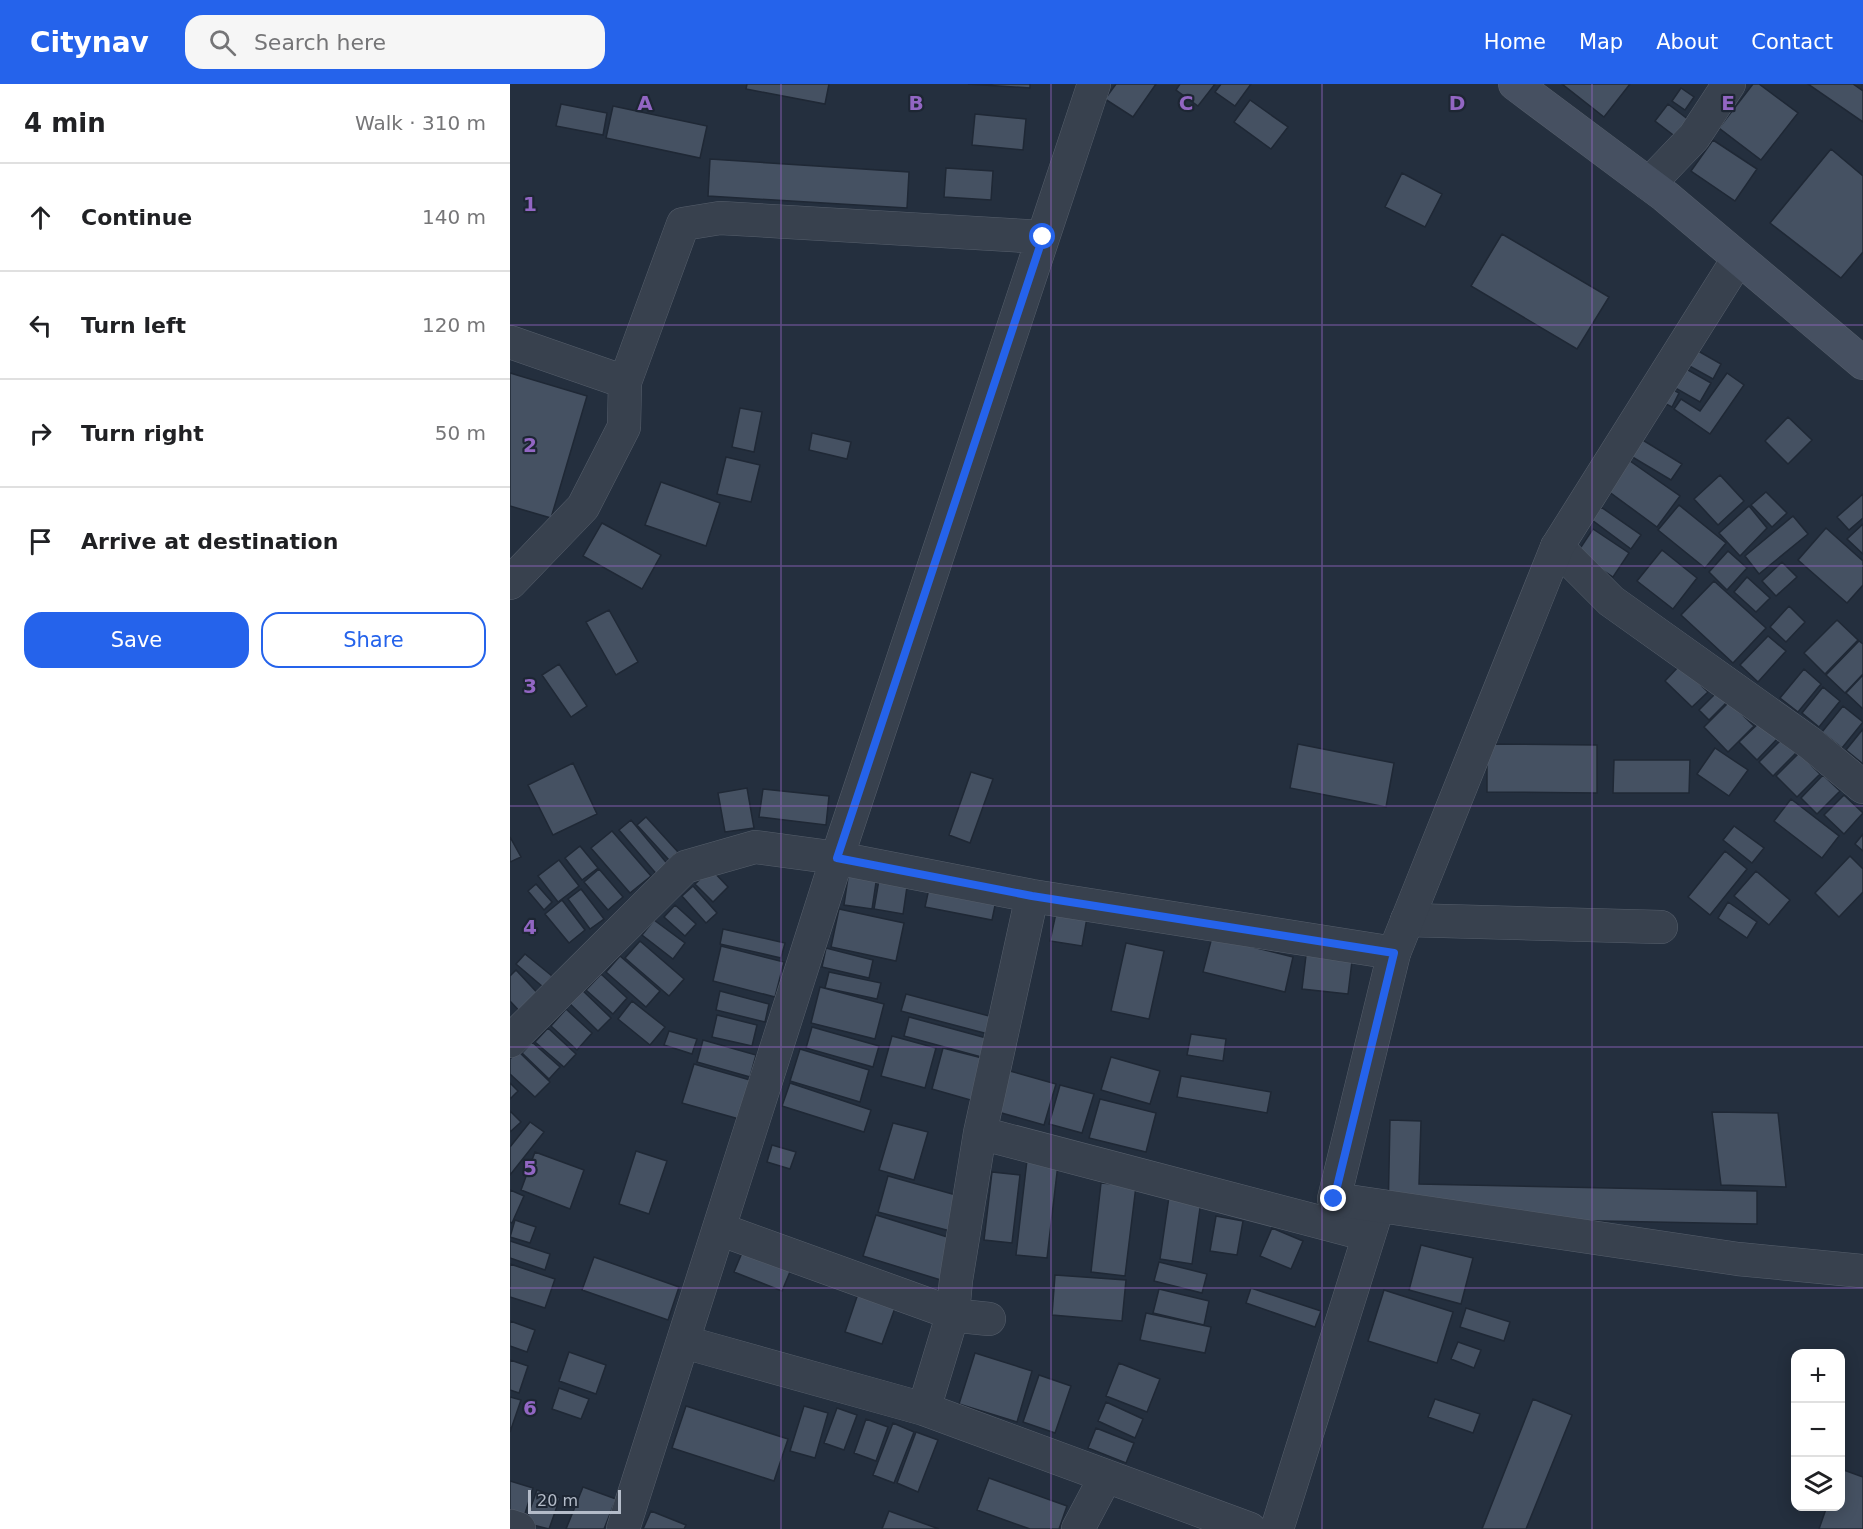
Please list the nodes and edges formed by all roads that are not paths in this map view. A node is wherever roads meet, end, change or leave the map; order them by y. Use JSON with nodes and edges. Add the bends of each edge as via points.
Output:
{"nodes":[{"id":1,"x":1094,"y":84,"type":"edge"},
{"id":2,"x":1729,"y":84,"type":"edge"},
{"id":3,"x":1523,"y":86,"type":"edge"},
{"id":4,"x":1649,"y":184,"type":"junction"},
{"id":5,"x":1043,"y":237,"type":"junction"},
{"id":6,"x":1738,"y":259,"type":"junction"},
{"id":7,"x":510,"y":342,"type":"edge"},
{"id":8,"x":1863,"y":363,"type":"edge"},
{"id":9,"x":626,"y":382,"type":"junction"},
{"id":10,"x":1557,"y":547,"type":"junction"},
{"id":11,"x":510,"y":583,"type":"edge"},
{"id":12,"x":1863,"y":787,"type":"edge"},
{"id":13,"x":837,"y":858,"type":"junction"},
{"id":14,"x":1032,"y":896,"type":"junction"},
{"id":15,"x":1407,"y":920,"type":"junction"},
{"id":16,"x":1661,"y":927,"type":"dead end"},
{"id":17,"x":1394,"y":953,"type":"junction"},
{"id":18,"x":510,"y":1041,"type":"edge"},
{"id":19,"x":980,"y":1134,"type":"junction"},
{"id":20,"x":1373,"y":1220,"type":"junction"},
{"id":21,"x":720,"y":1228,"type":"junction"},
{"id":22,"x":1863,"y":1271,"type":"edge"},
{"id":23,"x":953,"y":1313,"type":"junction"},
{"id":24,"x":989,"y":1318,"type":"dead end"},
{"id":25,"x":684,"y":1342,"type":"junction"},
{"id":26,"x":924,"y":1409,"type":"junction"},
{"id":27,"x":1106,"y":1476,"type":"junction"},
{"id":28,"x":510,"y":1526,"type":"edge"},
{"id":29,"x":519,"y":1529,"type":"edge"},
{"id":30,"x":623,"y":1529,"type":"edge"},
{"id":31,"x":1078,"y":1529,"type":"edge"},
{"id":32,"x":1250,"y":1529,"type":"edge"},
{"id":33,"x":1277,"y":1529,"type":"edge"}],
"edges":[{"from":1,"to":5,"type":"street"},
{"from":2,"to":4,"type":"street","via":[[1694,137]]},
{"from":3,"to":4,"type":"main road"},
{"from":4,"to":6,"type":"main road"},
{"from":5,"to":9,"type":"street","via":[[720,218],[683,224]]},
{"from":5,"to":13,"type":"street"},
{"from":6,"to":8,"type":"main road"},
{"from":6,"to":10,"type":"street"},
{"from":7,"to":9,"type":"street"},
{"from":9,"to":11,"type":"street","via":[[624,427],[583,507]]},
{"from":10,"to":12,"type":"street","via":[[1611,601],[1810,743]]},
{"from":10,"to":15,"type":"street"},
{"from":13,"to":14,"type":"street"},
{"from":13,"to":18,"type":"street","via":[[755,847],[685,867]]},
{"from":13,"to":21,"type":"street"},
{"from":14,"to":17,"type":"street"},
{"from":14,"to":19,"type":"street"},
{"from":15,"to":16,"type":"street"},
{"from":15,"to":17,"type":"street"},
{"from":17,"to":20,"type":"street","via":[[1334,1199]]},
{"from":19,"to":20,"type":"street"},
{"from":19,"to":23,"type":"street"},
{"from":20,"to":22,"type":"street"},
{"from":20,"to":33,"type":"street"},
{"from":21,"to":23,"type":"street"},
{"from":21,"to":25,"type":"street"},
{"from":23,"to":24,"type":"street"},
{"from":23,"to":26,"type":"street"},
{"from":25,"to":26,"type":"street"},
{"from":25,"to":30,"type":"street"},
{"from":26,"to":27,"type":"street"},
{"from":27,"to":31,"type":"street"},
{"from":27,"to":32,"type":"street"},
{"from":28,"to":29,"type":"street"}]}
